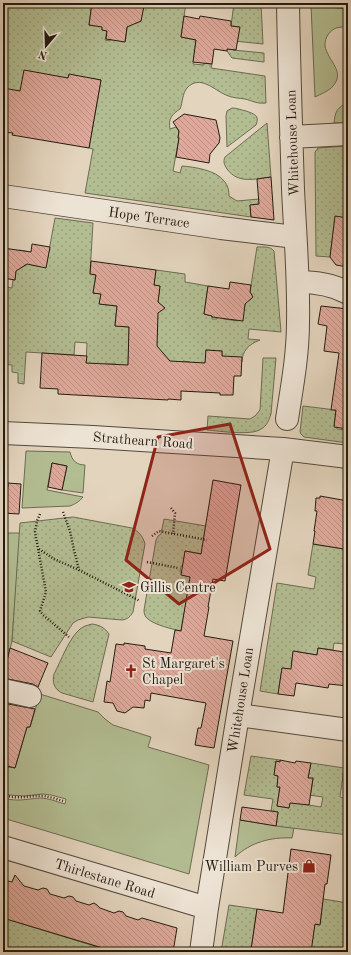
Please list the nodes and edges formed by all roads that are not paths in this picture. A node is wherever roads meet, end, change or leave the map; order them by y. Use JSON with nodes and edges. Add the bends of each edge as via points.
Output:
{"nodes":[{"id":1,"x":288,"y":3,"type":"edge"},
{"id":2,"x":348,"y":134,"type":"edge"},
{"id":3,"x":291,"y":138,"type":"junction"},
{"id":4,"x":3,"y":196,"type":"edge"},
{"id":5,"x":295,"y":237,"type":"junction"},
{"id":6,"x":298,"y":282,"type":"junction"},
{"id":7,"x":348,"y":293,"type":"edge"},
{"id":8,"x":287,"y":419,"type":"dead end"},
{"id":9,"x":3,"y":433,"type":"edge"},
{"id":10,"x":283,"y":449,"type":"junction"},
{"id":11,"x":348,"y":457,"type":"edge"},
{"id":12,"x":3,"y":690,"type":"edge"},
{"id":13,"x":30,"y":696,"type":"dead end"},
{"id":14,"x":238,"y":715,"type":"junction"},
{"id":15,"x":348,"y":730,"type":"edge"},
{"id":16,"x":3,"y":847,"type":"edge"},
{"id":17,"x":207,"y":908,"type":"junction"},
{"id":18,"x":200,"y":952,"type":"edge"}],
"edges":[{"from":1,"to":3,"type":"street","name":"Whitehouse Loan"},
{"from":2,"to":3,"type":"street"},
{"from":3,"to":5,"type":"street","name":"Whitehouse Loan"},
{"from":4,"to":5,"type":"street","name":"Hope Terrace"},
{"from":5,"to":6,"type":"street","name":"Whitehouse Loan"},
{"from":6,"to":7,"type":"street","via":[[333,286]]},
{"from":6,"to":8,"type":"street","name":"Whitehouse Loan","via":[[296,365]]},
{"from":9,"to":10,"type":"street","name":"Strathearn Road"},
{"from":10,"to":11,"type":"street","name":"Strathearn Road"},
{"from":10,"to":14,"type":"street","name":"Whitehouse Loan"},
{"from":12,"to":13,"type":"street"},
{"from":14,"to":15,"type":"street"},
{"from":14,"to":17,"type":"street","name":"Whitehouse Loan"},
{"from":16,"to":17,"type":"street","name":"Thirlestane Road"},
{"from":17,"to":18,"type":"street","name":"Whitehouse Loan"}]}
